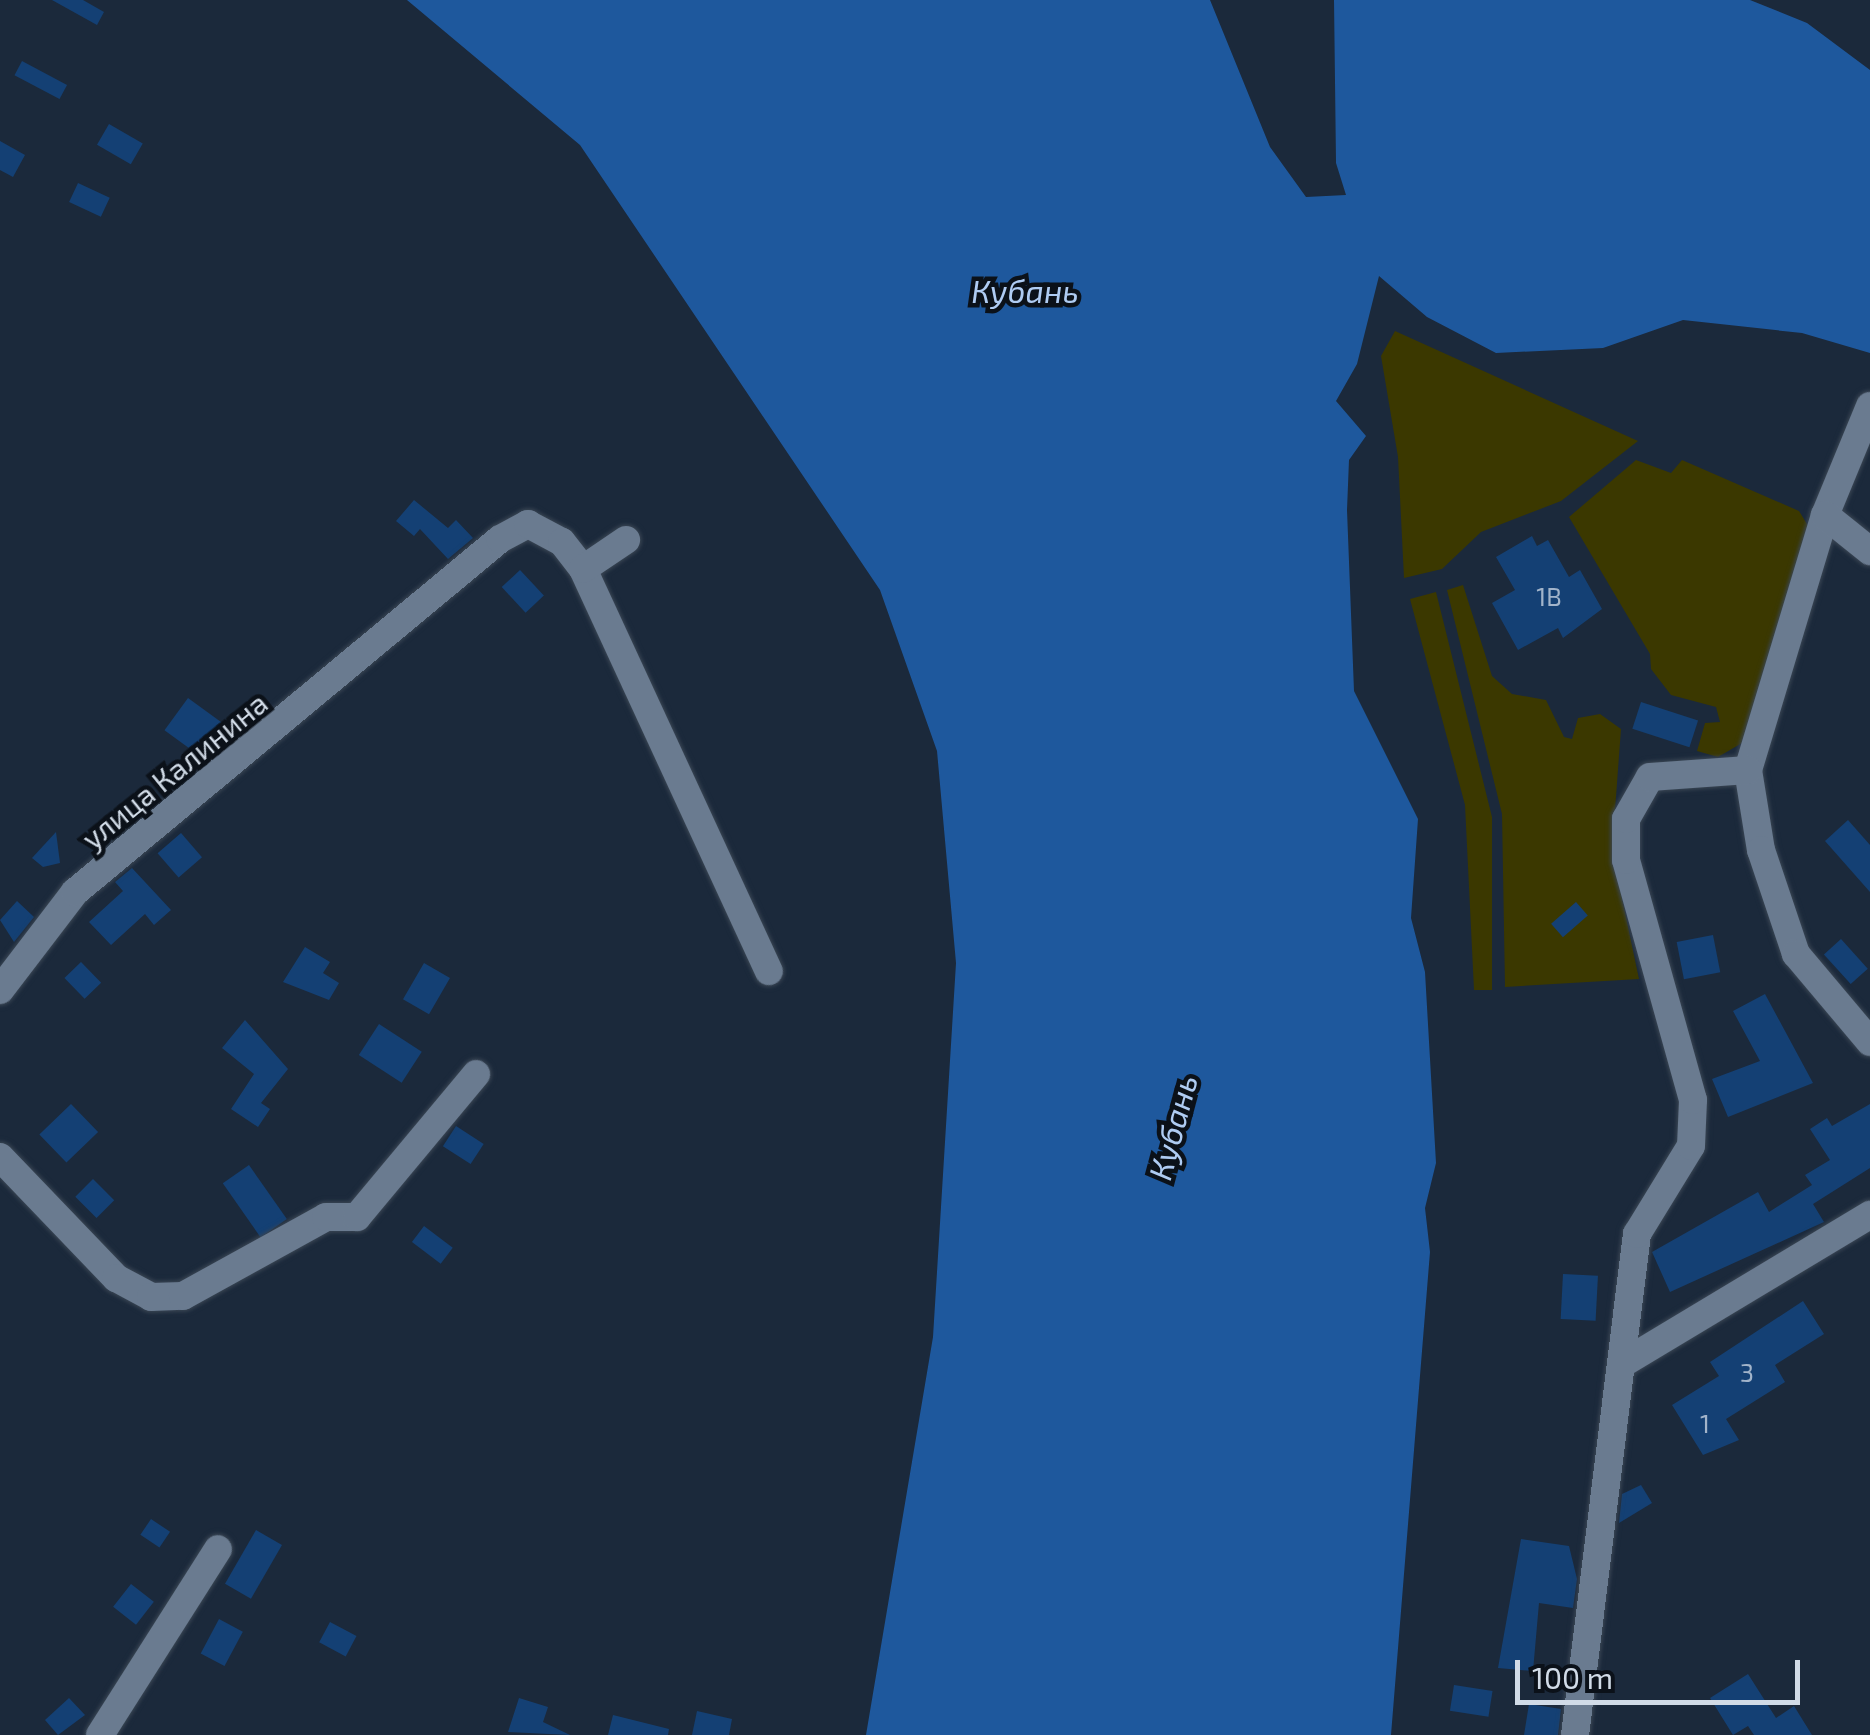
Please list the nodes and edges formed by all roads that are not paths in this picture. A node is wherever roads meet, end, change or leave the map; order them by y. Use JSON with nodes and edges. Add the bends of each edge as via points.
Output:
{"nodes":[{"id":1,"x":1870,"y":406,"type":"edge"},
{"id":2,"x":1825,"y":514,"type":"junction"},
{"id":3,"x":626,"y":540,"type":"dead end"},
{"id":4,"x":1870,"y":551,"type":"edge"},
{"id":5,"x":583,"y":569,"type":"junction"},
{"id":6,"x":1748,"y":770,"type":"junction"},
{"id":7,"x":769,"y":971,"type":"dead end"},
{"id":8,"x":0,"y":990,"type":"edge"},
{"id":9,"x":1870,"y":1042,"type":"edge"},
{"id":10,"x":476,"y":1074,"type":"dead end"},
{"id":11,"x":0,"y":1157,"type":"edge"},
{"id":12,"x":1870,"y":1216,"type":"edge"},
{"id":13,"x":1625,"y":1362,"type":"junction"},
{"id":14,"x":218,"y":1550,"type":"dead end"},
{"id":15,"x":100,"y":1735,"type":"edge"},
{"id":16,"x":1575,"y":1735,"type":"edge"}],
"edges":[{"from":1,"to":2,"type":"street"},
{"from":2,"to":4,"type":"street"},
{"from":2,"to":6,"type":"street"},
{"from":3,"to":5,"type":"street"},
{"from":5,"to":7,"type":"street"},
{"from":5,"to":8,"type":"street","name":"улица Калинина","via":[[562,542],[528,524],[500,539],[74,892]]},
{"from":6,"to":9,"type":"street","via":[[1761,850],[1796,954]]},
{"from":6,"to":13,"type":"street","via":[[1663,773],[1638,786],[1630,801],[1626,860],[1693,1100],[1691,1146],[1636,1234]]},
{"from":10,"to":11,"type":"street","via":[[357,1218],[326,1218],[183,1296],[151,1297],[116,1278]]},
{"from":12,"to":13,"type":"street"},
{"from":13,"to":16,"type":"street","via":[[1587,1600]]},
{"from":14,"to":15,"type":"street"}]}
